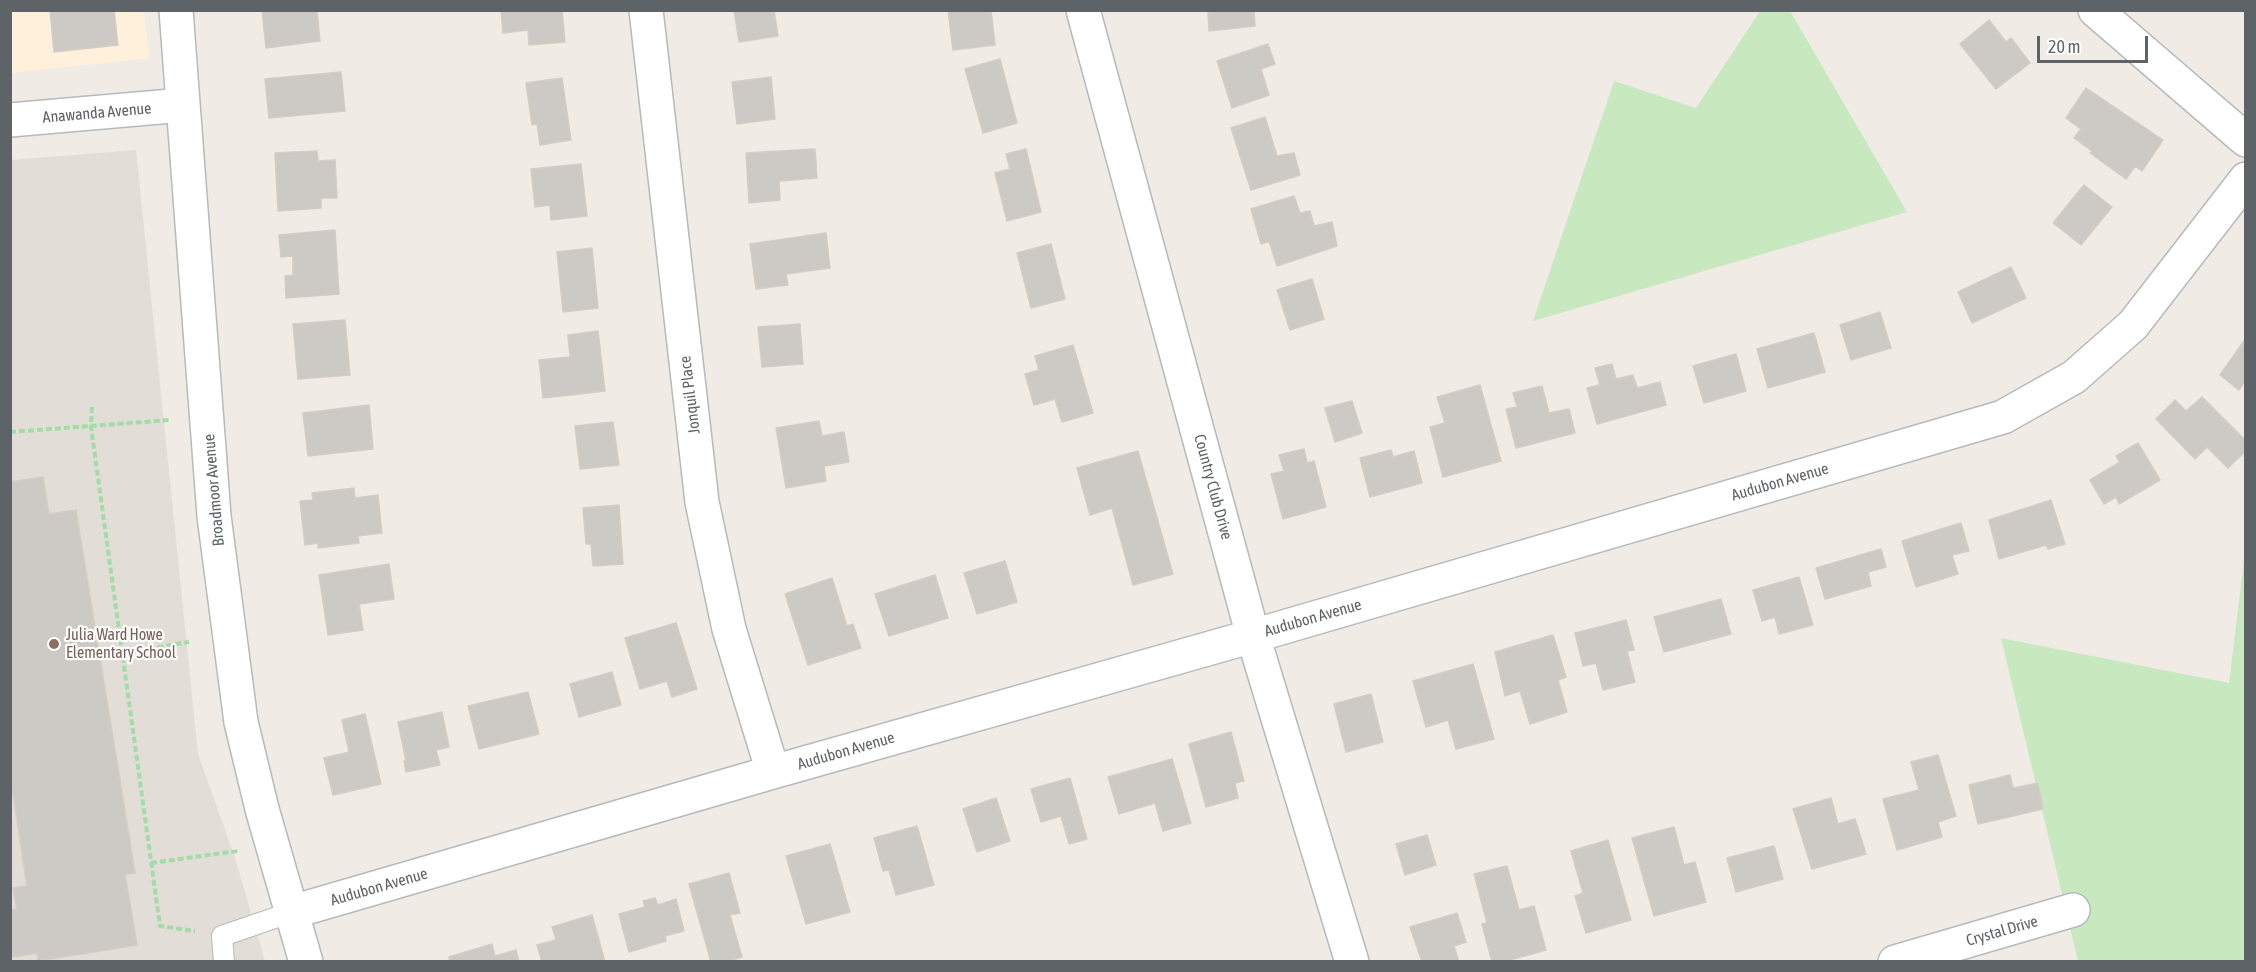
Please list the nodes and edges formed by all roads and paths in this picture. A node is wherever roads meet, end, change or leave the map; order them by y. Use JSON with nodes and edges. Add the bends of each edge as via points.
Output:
{"nodes":[{"id":1,"x":176,"y":10,"type":"edge"},
{"id":2,"x":646,"y":10,"type":"edge"},
{"id":3,"x":1083,"y":10,"type":"edge"},
{"id":4,"x":2095,"y":10,"type":"edge"},
{"id":5,"x":183,"y":105,"type":"junction"},
{"id":6,"x":10,"y":120,"type":"edge"},
{"id":7,"x":2246,"y":141,"type":"edge"},
{"id":8,"x":2246,"y":179,"type":"edge"},
{"id":9,"x":92,"y":407,"type":"dead end"},
{"id":10,"x":170,"y":420,"type":"dead end"},
{"id":11,"x":91,"y":427,"type":"junction"},
{"id":12,"x":10,"y":432,"type":"edge"},
{"id":13,"x":1253,"y":636,"type":"junction"},
{"id":14,"x":189,"y":642,"type":"dead end"},
{"id":15,"x":122,"y":653,"type":"junction"},
{"id":16,"x":773,"y":772,"type":"junction"},
{"id":17,"x":245,"y":850,"type":"dead end"},
{"id":18,"x":151,"y":862,"type":"junction"},
{"id":19,"x":2073,"y":910,"type":"dead end"},
{"id":20,"x":292,"y":912,"type":"junction"},
{"id":21,"x":222,"y":936,"type":"junction"},
{"id":22,"x":224,"y":962,"type":"edge"},
{"id":23,"x":306,"y":962,"type":"edge"},
{"id":24,"x":1352,"y":962,"type":"edge"},
{"id":25,"x":1895,"y":962,"type":"edge"}],
"edges":[{"from":1,"to":5,"type":"street","name":"Broadmoor Avenue"},
{"from":2,"to":16,"type":"street","name":"Jonquil Place","via":[[702,502],[729,629]]},
{"from":3,"to":13,"type":"street","name":"Country Club Drive"},
{"from":4,"to":7,"type":"street"},
{"from":5,"to":6,"type":"street","name":"Anawanda Avenue"},
{"from":5,"to":20,"type":"street","name":"Broadmoor Avenue","via":[[214,516],[241,722]]},
{"from":8,"to":13,"type":"street","name":"Audubon Avenue","via":[[2133,325],[2074,377],[2003,417]]},
{"from":9,"to":11,"type":"path"},
{"from":10,"to":11,"type":"path"},
{"from":11,"to":12,"type":"path"},
{"from":11,"to":15,"type":"path"},
{"from":13,"to":16,"type":"street","name":"Audubon Avenue"},
{"from":13,"to":24,"type":"street","name":"Country Club Drive"},
{"from":14,"to":15,"type":"path"},
{"from":15,"to":18,"type":"path"},
{"from":16,"to":20,"type":"street","name":"Audubon Avenue"},
{"from":17,"to":18,"type":"path"},
{"from":18,"to":21,"type":"path","via":[[160,926]]},
{"from":19,"to":25,"type":"street","name":"Crystal Drive"},
{"from":20,"to":21,"type":"lane"},
{"from":20,"to":23,"type":"street","name":"Broadmoor Avenue"},
{"from":21,"to":22,"type":"lane"}]}
